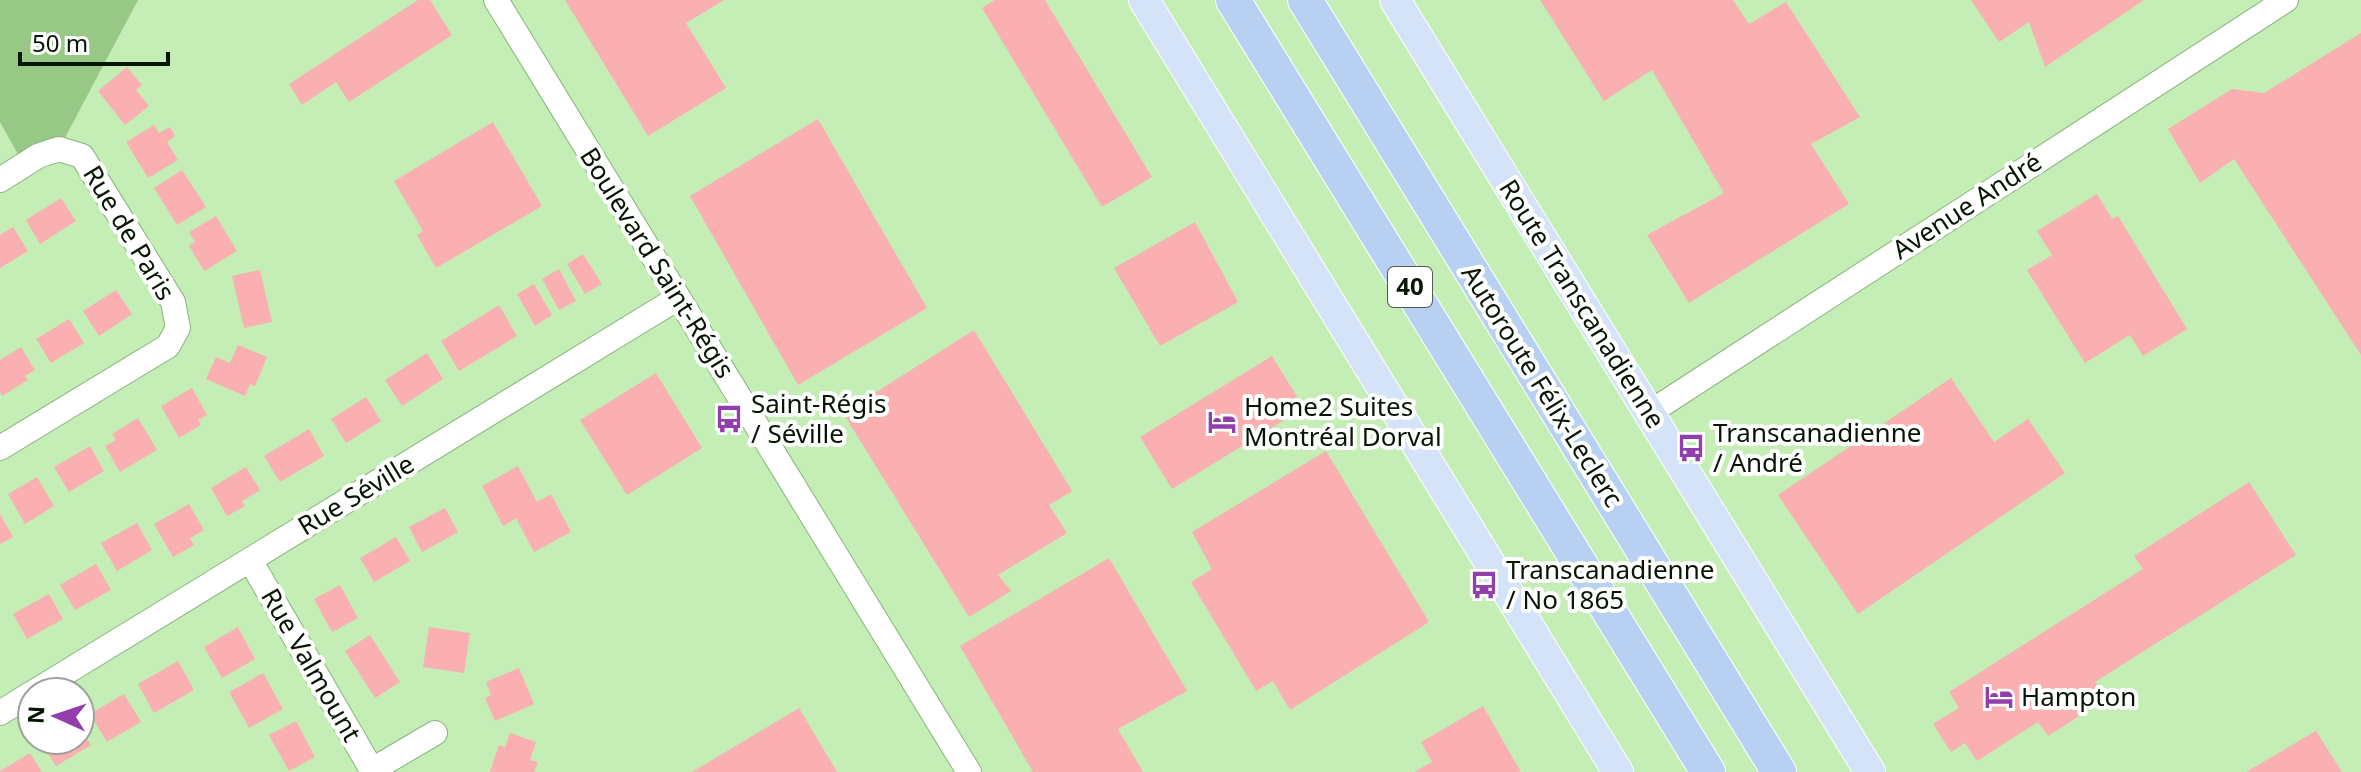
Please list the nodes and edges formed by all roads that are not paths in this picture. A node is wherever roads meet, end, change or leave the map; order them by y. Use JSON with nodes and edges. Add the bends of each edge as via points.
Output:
{"nodes":[{"id":1,"x":496,"y":0,"type":"edge"},
{"id":2,"x":1144,"y":0,"type":"edge"},
{"id":3,"x":1233,"y":0,"type":"edge"},
{"id":4,"x":1305,"y":0,"type":"edge"},
{"id":5,"x":1395,"y":0,"type":"edge"},
{"id":6,"x":2286,"y":0,"type":"edge"},
{"id":7,"x":0,"y":180,"type":"edge"},
{"id":8,"x":678,"y":298,"type":"junction"},
{"id":9,"x":1649,"y":413,"type":"junction"},
{"id":10,"x":0,"y":448,"type":"edge"},
{"id":11,"x":250,"y":560,"type":"junction"},
{"id":12,"x":1642,"y":664,"type":"junction"},
{"id":13,"x":61,"y":676,"type":"edge"},
{"id":14,"x":435,"y":733,"type":"dead end"},
{"id":15,"x":372,"y":771,"type":"edge"},
{"id":16,"x":969,"y":772,"type":"edge"},
{"id":17,"x":1618,"y":772,"type":"edge"},
{"id":18,"x":1696,"y":772,"type":"edge"},
{"id":19,"x":1708,"y":772,"type":"edge"},
{"id":20,"x":1779,"y":772,"type":"edge"},
{"id":21,"x":1870,"y":772,"type":"edge"}],
"edges":[{"from":1,"to":8,"type":"street","name":"Boulevard Saint-Régis"},
{"from":2,"to":17,"type":"main road"},
{"from":3,"to":12,"type":"highway","number":"40"},
{"from":4,"to":20,"type":"highway","name":"Autoroute Félix-Leclerc","number":"40"},
{"from":5,"to":9,"type":"main road","name":"Route Transcanadienne"},
{"from":6,"to":9,"type":"street","name":"Avenue André"},
{"from":7,"to":10,"type":"street","name":"Rue de Paris","via":[[59,149],[82,156],[173,302],[178,328],[168,346]]},
{"from":8,"to":11,"type":"street","name":"Rue Séville"},
{"from":8,"to":16,"type":"street","name":"Boulevard Saint-Régis"},
{"from":9,"to":21,"type":"main road","name":"Route Transcanadienne"},
{"from":11,"to":13,"type":"street","name":"Rue Séville"},
{"from":11,"to":15,"type":"street","name":"Rue Valmount"},
{"from":12,"to":18,"type":"highway"},
{"from":12,"to":19,"type":"highway","number":"40"},
{"from":14,"to":15,"type":"street","name":"Rue Valmount"}]}
